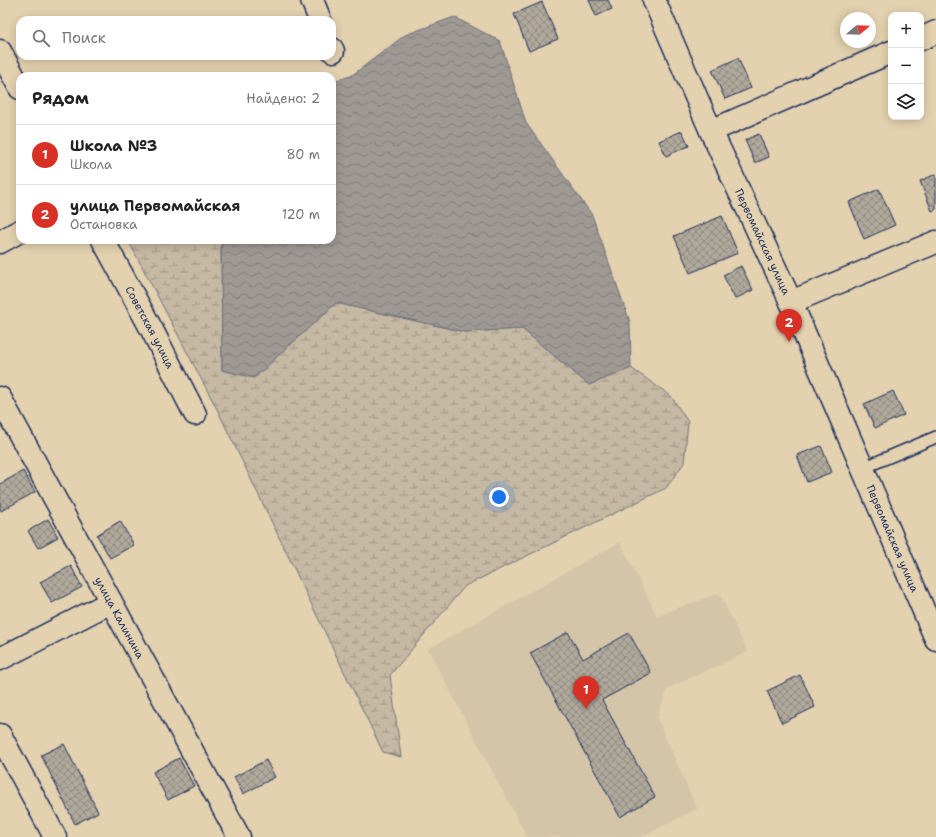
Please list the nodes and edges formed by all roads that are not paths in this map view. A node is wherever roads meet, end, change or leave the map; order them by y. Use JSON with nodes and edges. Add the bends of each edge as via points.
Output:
{"nodes":[{"id":1,"x":312,"y":0,"type":"edge"},
{"id":2,"x":654,"y":0,"type":"edge"},
{"id":3,"x":318,"y":16,"type":"edge"},
{"id":4,"x":936,"y":32,"type":"edge"},
{"id":5,"x":924,"y":38,"type":"edge"},
{"id":6,"x":0,"y":51,"type":"edge"},
{"id":7,"x":888,"y":53,"type":"edge"},
{"id":8,"x":16,"y":81,"type":"edge"},
{"id":9,"x":711,"y":130,"type":"junction"},
{"id":10,"x":16,"y":233,"type":"edge"},
{"id":11,"x":0,"y":242,"type":"edge"},
{"id":12,"x":936,"y":242,"type":"edge"},
{"id":13,"x":105,"y":244,"type":"edge"},
{"id":14,"x":792,"y":302,"type":"junction"},
{"id":15,"x":0,"y":398,"type":"edge"},
{"id":16,"x":195,"y":414,"type":"dead end"},
{"id":17,"x":936,"y":437,"type":"edge"},
{"id":18,"x":862,"y":468,"type":"junction"},
{"id":19,"x":111,"y":602,"type":"junction"},
{"id":20,"x":936,"y":639,"type":"edge"},
{"id":21,"x":0,"y":659,"type":"edge"},
{"id":22,"x":0,"y":735,"type":"edge"},
{"id":23,"x":55,"y":837,"type":"edge"},
{"id":24,"x":239,"y":837,"type":"edge"}],
"edges":[{"from":1,"to":3,"type":"street"},
{"from":2,"to":9,"type":"street","name":"Первомайская улица"},
{"from":4,"to":5,"type":"street"},
{"from":6,"to":8,"type":"street"},
{"from":7,"to":9,"type":"street"},
{"from":9,"to":14,"type":"street","name":"Первомайская улица"},
{"from":10,"to":11,"type":"street"},
{"from":12,"to":14,"type":"street"},
{"from":13,"to":16,"type":"street","name":"Советская улица"},
{"from":14,"to":18,"type":"street","name":"Первомайская улица"},
{"from":15,"to":19,"type":"street","name":"улица Калинина"},
{"from":17,"to":18,"type":"lane"},
{"from":18,"to":20,"type":"street","name":"Первомайская улица"},
{"from":19,"to":21,"type":"street"},
{"from":19,"to":24,"type":"street","name":"улица Калинина"},
{"from":22,"to":23,"type":"street"}]}
